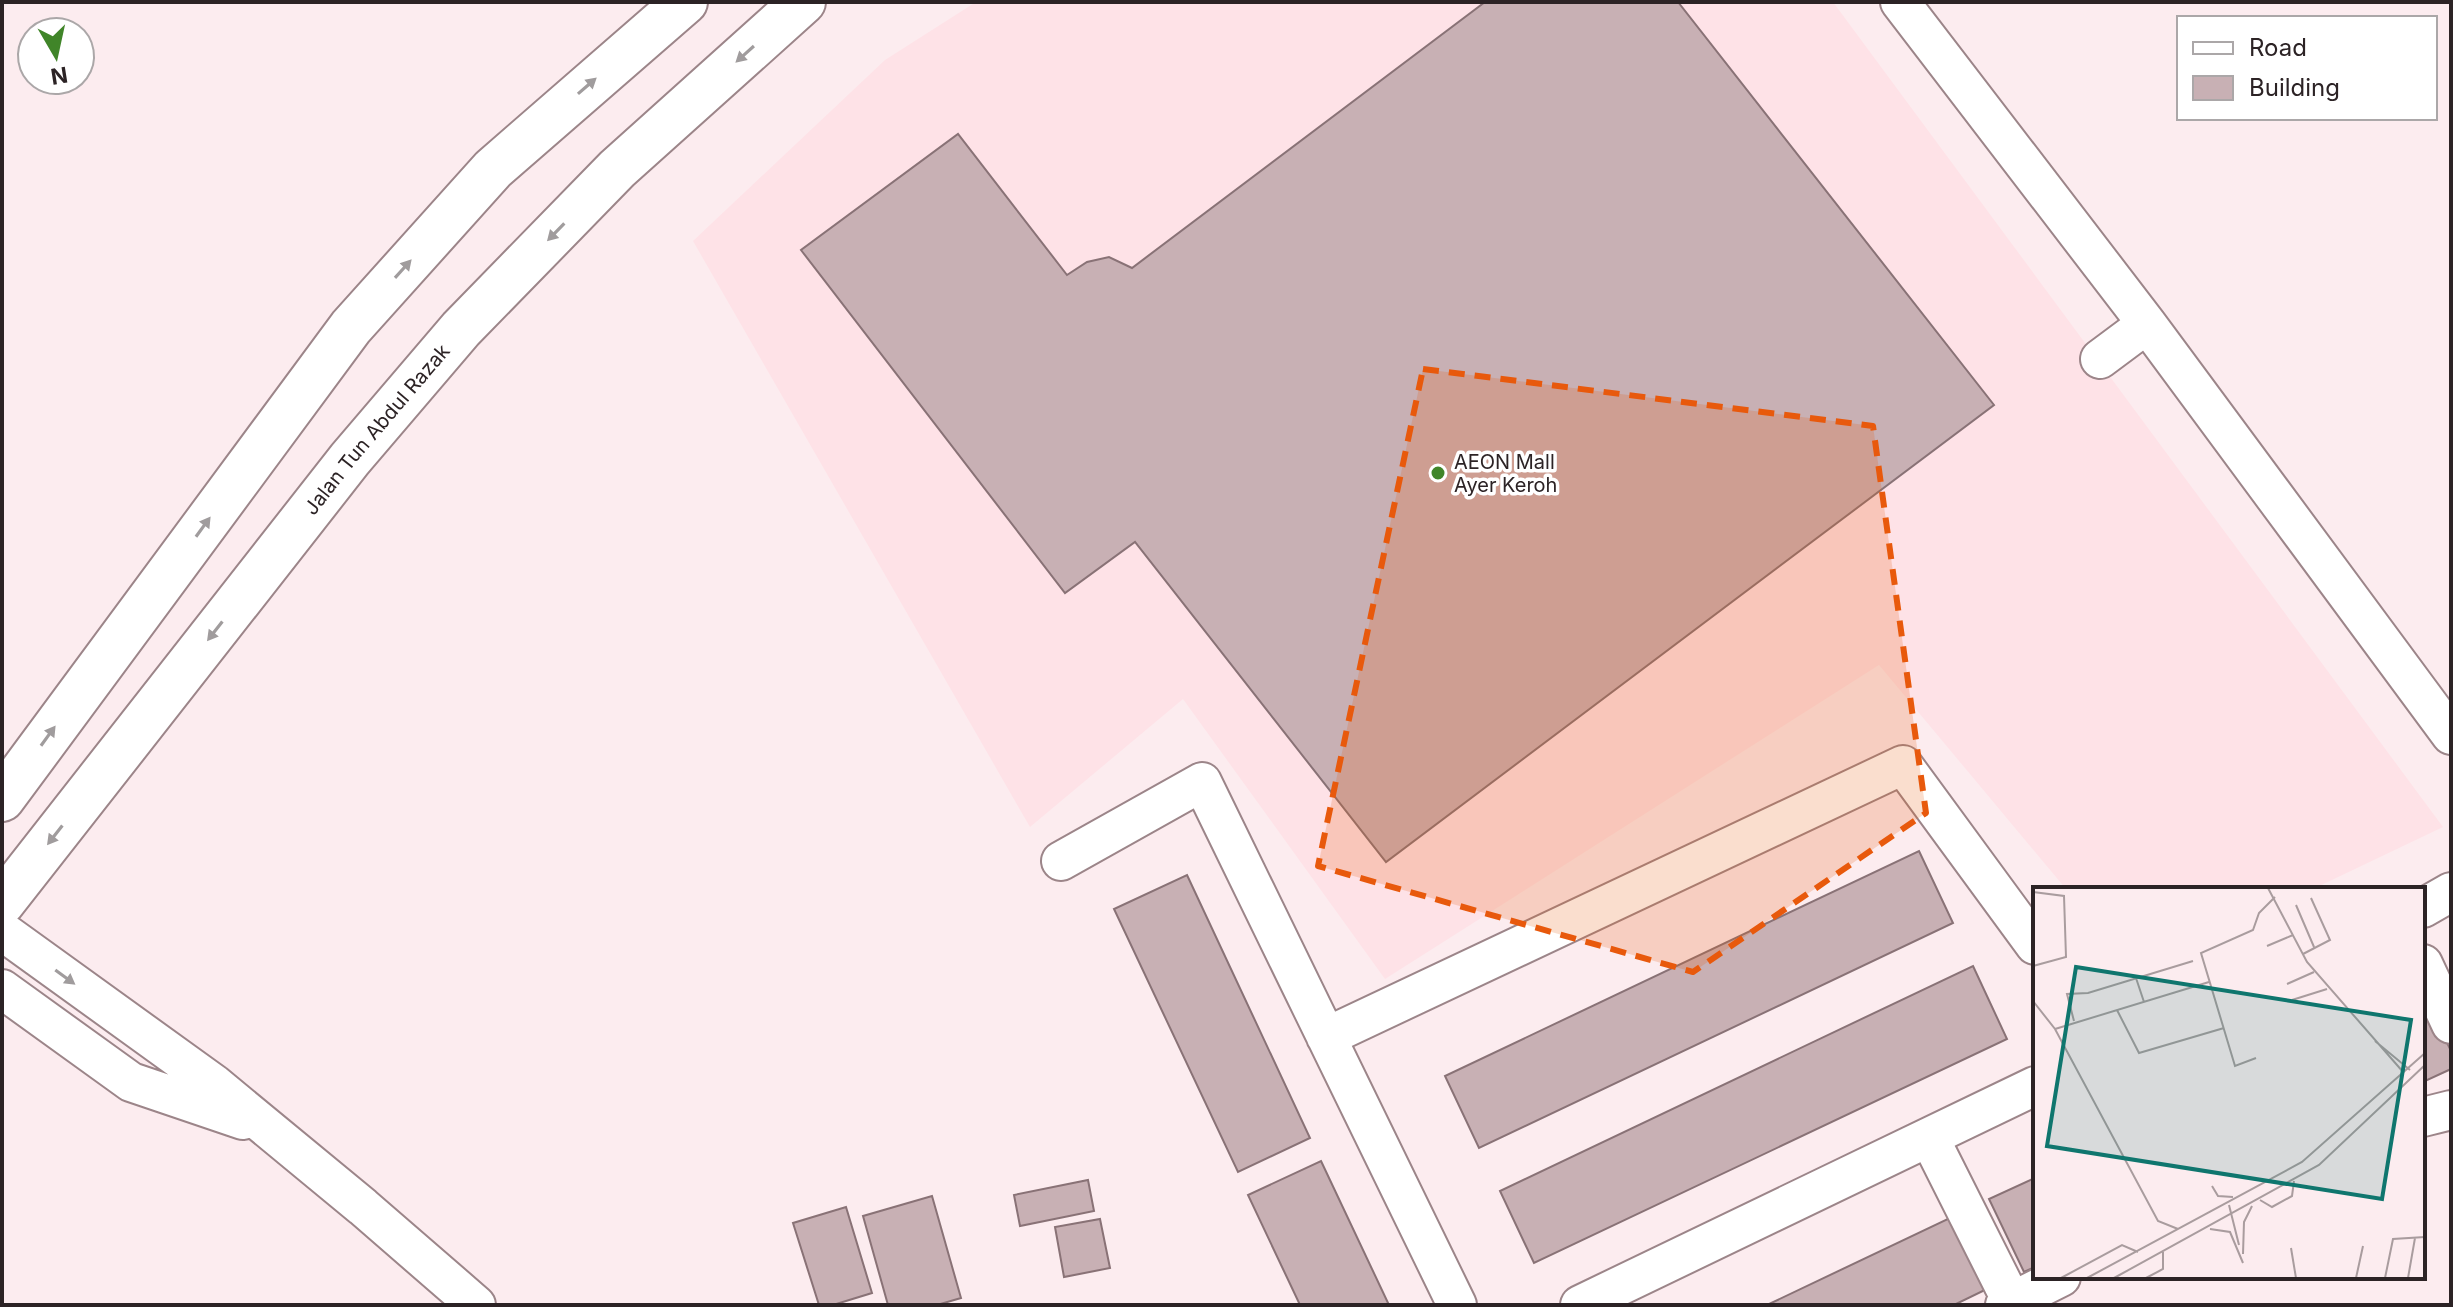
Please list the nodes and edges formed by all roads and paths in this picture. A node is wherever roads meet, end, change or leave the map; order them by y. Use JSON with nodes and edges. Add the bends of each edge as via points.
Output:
{"nodes":[{"id":1,"x":803,"y":2,"type":"edge"},
{"id":2,"x":1900,"y":2,"type":"edge"},
{"id":3,"x":664,"y":10,"type":"edge"},
{"id":4,"x":2147,"y":324,"type":"junction"},
{"id":5,"x":2100,"y":359,"type":"dead end"},
{"id":6,"x":2451,"y":735,"type":"edge"},
{"id":7,"x":2,"y":799,"type":"edge"},
{"id":8,"x":1061,"y":861,"type":"dead end"},
{"id":9,"x":2451,"y":892,"type":"edge"},
{"id":10,"x":2,"y":903,"type":"edge"},
{"id":11,"x":2425,"y":907,"type":"edge"},
{"id":12,"x":2,"y":931,"type":"edge"},
{"id":13,"x":2033,"y":942,"type":"edge"},
{"id":14,"x":2425,"y":968,"type":"edge"},
{"id":15,"x":2,"y":989,"type":"edge"},
{"id":16,"x":2451,"y":1024,"type":"edge"},
{"id":17,"x":1326,"y":1037,"type":"junction"},
{"id":18,"x":2033,"y":1087,"type":"edge"},
{"id":19,"x":2451,"y":1110,"type":"edge"},
{"id":20,"x":2425,"y":1116,"type":"edge"},
{"id":21,"x":268,"y":1129,"type":"junction"},
{"id":22,"x":1929,"y":1137,"type":"junction"},
{"id":23,"x":2057,"y":1279,"type":"edge"},
{"id":24,"x":2009,"y":1304,"type":"edge"},
{"id":25,"x":476,"y":1305,"type":"edge"},
{"id":26,"x":1457,"y":1305,"type":"edge"},
{"id":27,"x":1580,"y":1305,"type":"edge"}],
"edges":[{"from":1,"to":10,"type":"highway","name":"Jalan Tun Abdul Razak","one_way":true,"via":[[617,169],[461,329],[340,471]]},
{"from":2,"to":4,"type":"street"},
{"from":7,"to":3,"type":"highway","one_way":true,"via":[[351,327],[493,169]]},
{"from":4,"to":5,"type":"street"},
{"from":4,"to":6,"type":"street"},
{"from":8,"to":17,"type":"street","via":[[1202,782]]},
{"from":9,"to":11,"type":"street"},
{"from":12,"to":21,"type":"street","one_way":true},
{"from":13,"to":17,"type":"street","via":[[1903,765]]},
{"from":14,"to":16,"type":"street"},
{"from":15,"to":21,"type":"street","via":[[131,1082]]},
{"from":17,"to":26,"type":"street"},
{"from":18,"to":22,"type":"street"},
{"from":19,"to":20,"type":"street"},
{"from":21,"to":25,"type":"street"},
{"from":22,"to":24,"type":"street"},
{"from":22,"to":27,"type":"street"},
{"from":23,"to":24,"type":"street"}]}
